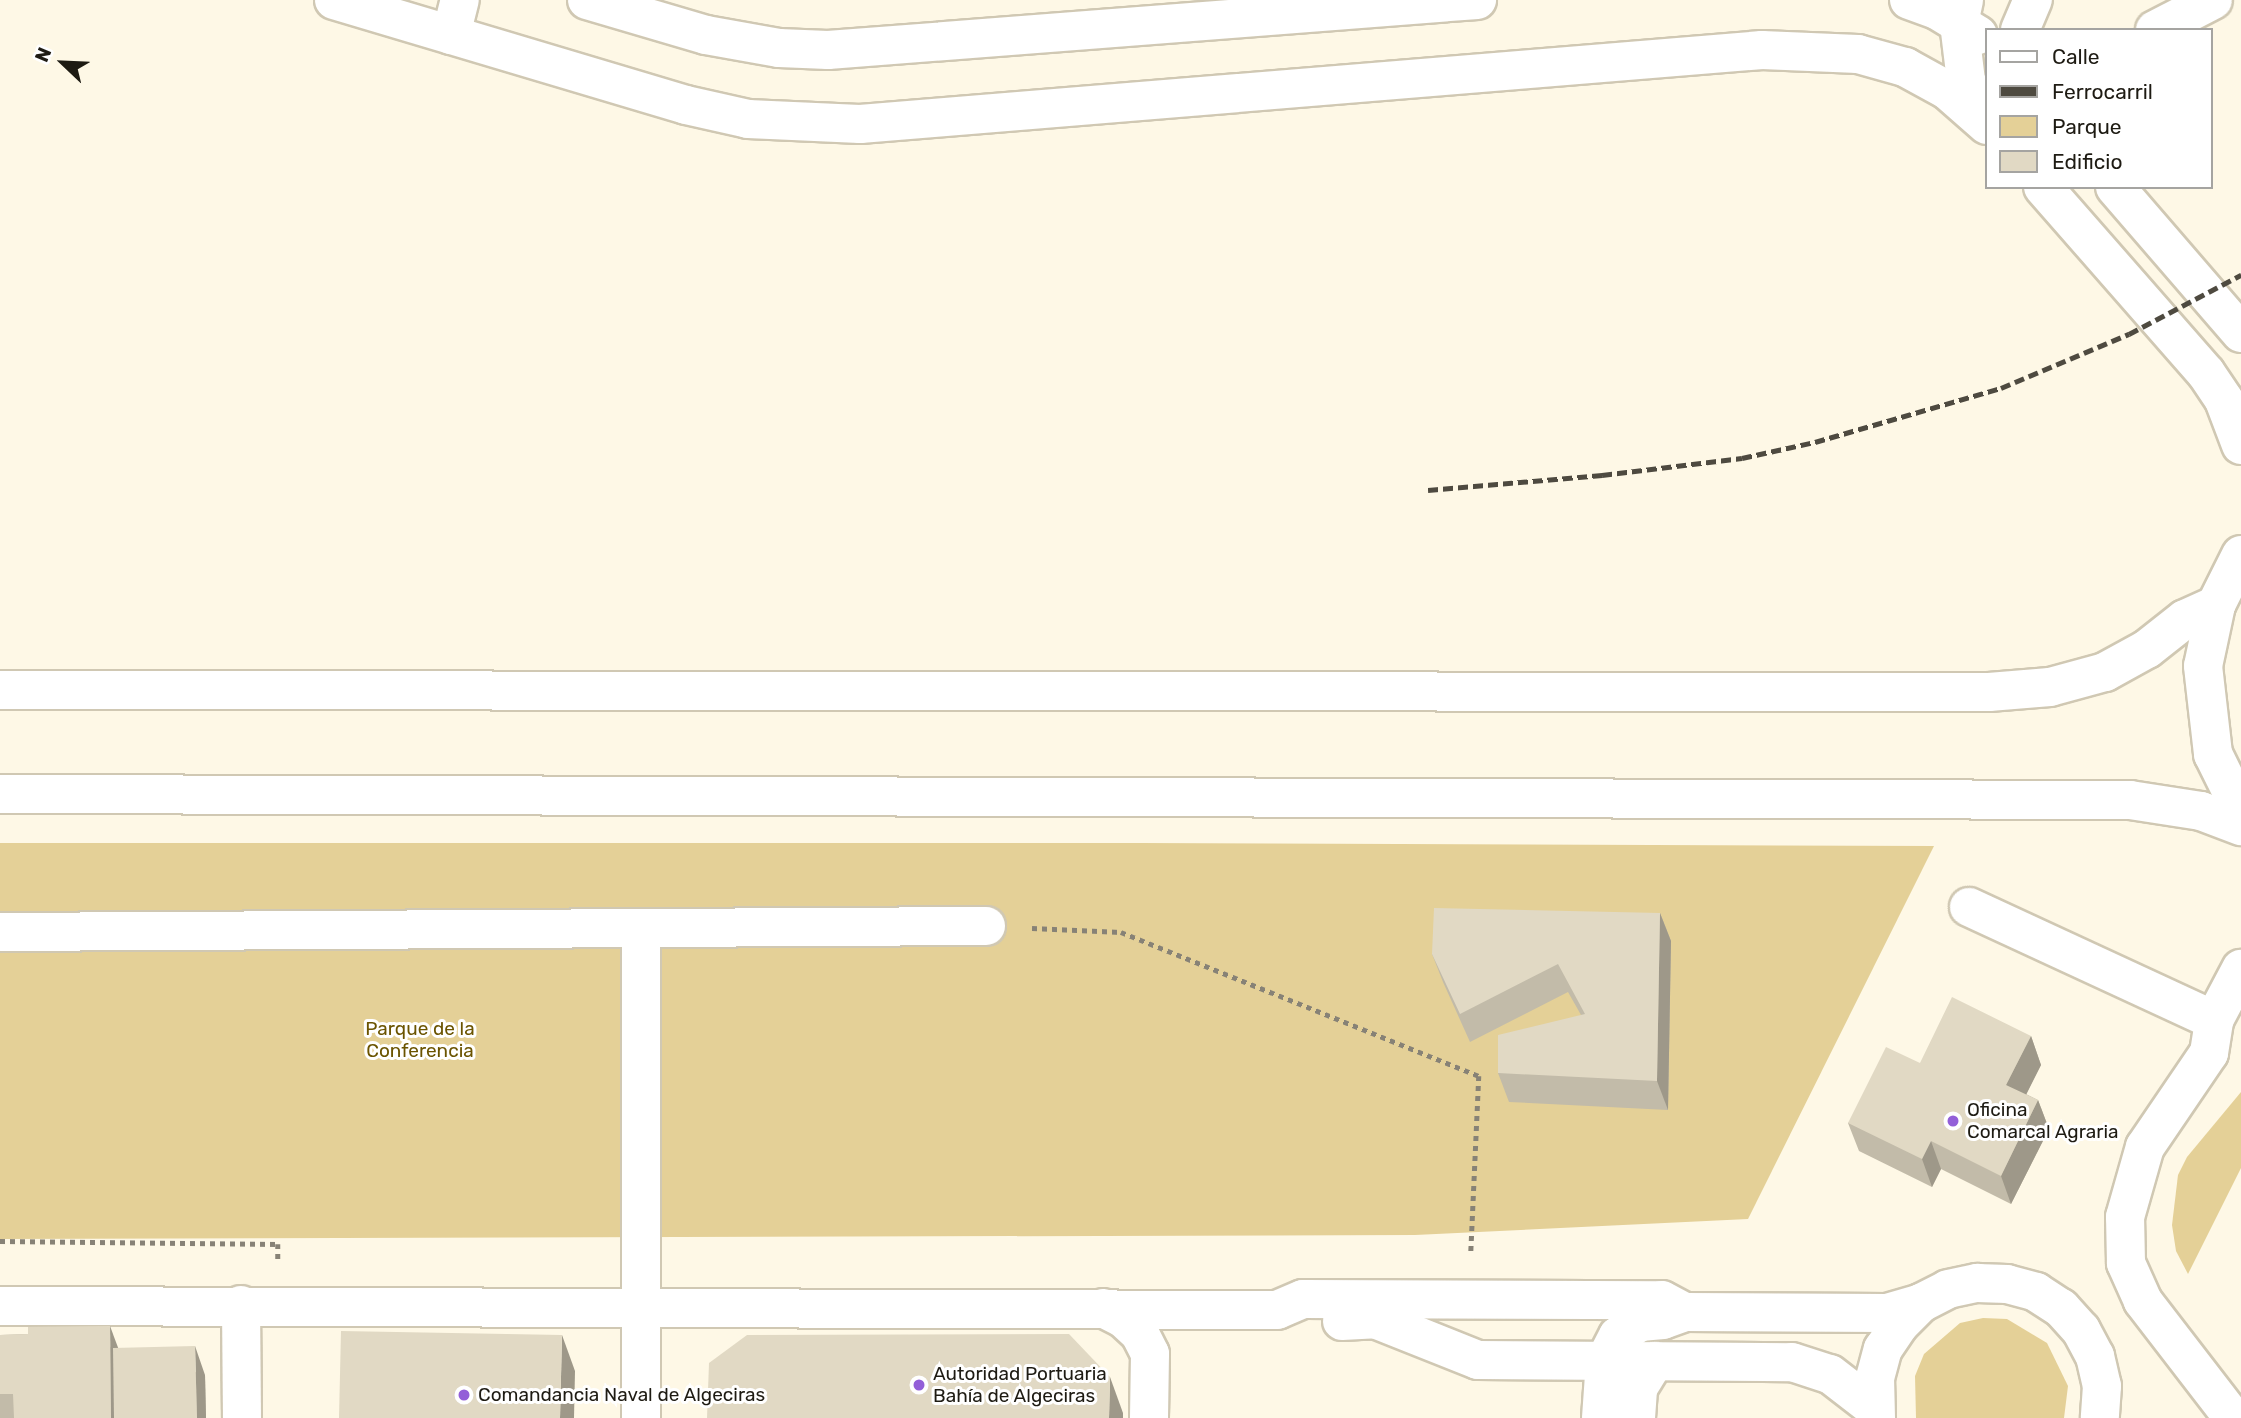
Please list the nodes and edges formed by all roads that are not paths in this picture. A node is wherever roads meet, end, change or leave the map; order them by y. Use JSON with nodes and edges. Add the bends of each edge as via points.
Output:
{"nodes":[{"id":1,"x":334,"y":0,"type":"edge"},
{"id":2,"x":588,"y":0,"type":"edge"},
{"id":3,"x":1477,"y":0,"type":"edge"},
{"id":4,"x":1909,"y":0,"type":"edge"},
{"id":5,"x":2033,"y":0,"type":"edge"},
{"id":6,"x":2048,"y":0,"type":"edge"},
{"id":7,"x":2213,"y":0,"type":"edge"},
{"id":8,"x":2223,"y":0,"type":"edge"},
{"id":9,"x":397,"y":9,"type":"edge"},
{"id":10,"x":456,"y":18,"type":"edge"},
{"id":11,"x":2021,"y":28,"type":"edge"},
{"id":12,"x":2050,"y":28,"type":"edge"},
{"id":13,"x":2159,"y":28,"type":"edge"},
{"id":14,"x":2207,"y":28,"type":"edge"},
{"id":15,"x":1973,"y":41,"type":"edge"},
{"id":16,"x":1905,"y":67,"type":"junction"},
{"id":17,"x":1986,"y":118,"type":"edge"},
{"id":18,"x":1986,"y":123,"type":"edge"},
{"id":19,"x":2045,"y":189,"type":"edge"},
{"id":20,"x":2118,"y":189,"type":"edge"},
{"id":21,"x":2241,"y":333,"type":"edge"},
{"id":22,"x":2241,"y":445,"type":"edge"},
{"id":23,"x":2239,"y":552,"type":"edge"},
{"id":24,"x":2216,"y":605,"type":"junction"},
{"id":25,"x":0,"y":691,"type":"edge"},
{"id":26,"x":0,"y":794,"type":"edge"},
{"id":27,"x":2241,"y":811,"type":"edge"},
{"id":28,"x":2241,"y":826,"type":"edge"},
{"id":29,"x":1969,"y":907,"type":"dead end"},
{"id":30,"x":986,"y":926,"type":"road end"},
{"id":31,"x":641,"y":928,"type":"junction"},
{"id":32,"x":0,"y":932,"type":"edge"},
{"id":33,"x":2241,"y":969,"type":"edge"},
{"id":34,"x":2221,"y":1039,"type":"edge"},
{"id":35,"x":1921,"y":1303,"type":"junction"},
{"id":36,"x":241,"y":1305,"type":"junction"},
{"id":37,"x":642,"y":1305,"type":"junction"},
{"id":38,"x":0,"y":1306,"type":"edge"},
{"id":39,"x":1103,"y":1308,"type":"junction"},
{"id":40,"x":1277,"y":1310,"type":"junction"},
{"id":41,"x":1685,"y":1312,"type":"junction"},
{"id":42,"x":1605,"y":1361,"type":"junction"},
{"id":43,"x":1655,"y":1361,"type":"junction"},
{"id":44,"x":1875,"y":1413,"type":"edge"},
{"id":45,"x":242,"y":1418,"type":"edge"},
{"id":46,"x":641,"y":1418,"type":"edge"},
{"id":47,"x":1149,"y":1418,"type":"edge"},
{"id":48,"x":1601,"y":1418,"type":"edge"},
{"id":49,"x":1636,"y":1418,"type":"edge"},
{"id":50,"x":2100,"y":1418,"type":"edge"},
{"id":51,"x":2233,"y":1418,"type":"edge"}],
"edges":[{"from":1,"to":9,"type":"street"},
{"from":2,"to":3,"type":"street","via":[[706,35],[779,48],[828,50]]},
{"from":4,"to":15,"type":"street"},
{"from":5,"to":11,"type":"street"},
{"from":6,"to":12,"type":"street"},
{"from":7,"to":13,"type":"street"},
{"from":8,"to":14,"type":"street"},
{"from":9,"to":10,"type":"street"},
{"from":10,"to":16,"type":"street","via":[[686,105],[748,119],[860,124],[1762,50],[1858,54]]},
{"from":15,"to":16,"type":"street"},
{"from":15,"to":17,"type":"street"},
{"from":16,"to":18,"type":"street","via":[[1947,90]]},
{"from":19,"to":22,"type":"street","via":[[2206,373],[2224,400]]},
{"from":20,"to":21,"type":"street"},
{"from":23,"to":24,"type":"street"},
{"from":24,"to":25,"type":"street","via":[[2185,619],[2147,649],[2105,671],[2050,687],[1989,692]]},
{"from":24,"to":27,"type":"street","via":[[2203,666],[2204,710],[2213,754]]},
{"from":26,"to":28,"type":"street","via":[[2130,800],[2201,811]]},
{"from":29,"to":34,"type":"street"},
{"from":30,"to":31,"type":"street"},
{"from":31,"to":32,"type":"street"},
{"from":31,"to":37,"type":"street"},
{"from":33,"to":34,"type":"street"},
{"from":34,"to":51,"type":"street","via":[[2145,1147],[2125,1217],[2126,1263],[2143,1301]]},
{"from":35,"to":41,"type":"street","via":[[1887,1312]]},
{"from":35,"to":44,"type":"street","via":[[1884,1349],[1875,1378]]},
{"from":35,"to":50,"type":"street","via":[[1948,1289],[1997,1283],[2036,1292],[2061,1308],[2081,1330],[2095,1356],[2102,1386]]},
{"from":36,"to":37,"type":"street"},
{"from":36,"to":38,"type":"street"},
{"from":36,"to":45,"type":"street"},
{"from":37,"to":39,"type":"street"},
{"from":37,"to":46,"type":"street"},
{"from":39,"to":40,"type":"street"},
{"from":39,"to":47,"type":"street","via":[[1140,1334],[1150,1354]]},
{"from":40,"to":41,"type":"street","via":[[1303,1299],[1469,1299],[1662,1300]]},
{"from":40,"to":42,"type":"street","via":[[1301,1322],[1375,1319],[1478,1360]]},
{"from":41,"to":42,"type":"street","via":[[1628,1326]]},
{"from":42,"to":43,"type":"street"},
{"from":42,"to":48,"type":"street"},
{"from":43,"to":44,"type":"street","via":[[1792,1362],[1830,1374]]},
{"from":43,"to":49,"type":"street","via":[[1638,1388]]}]}
